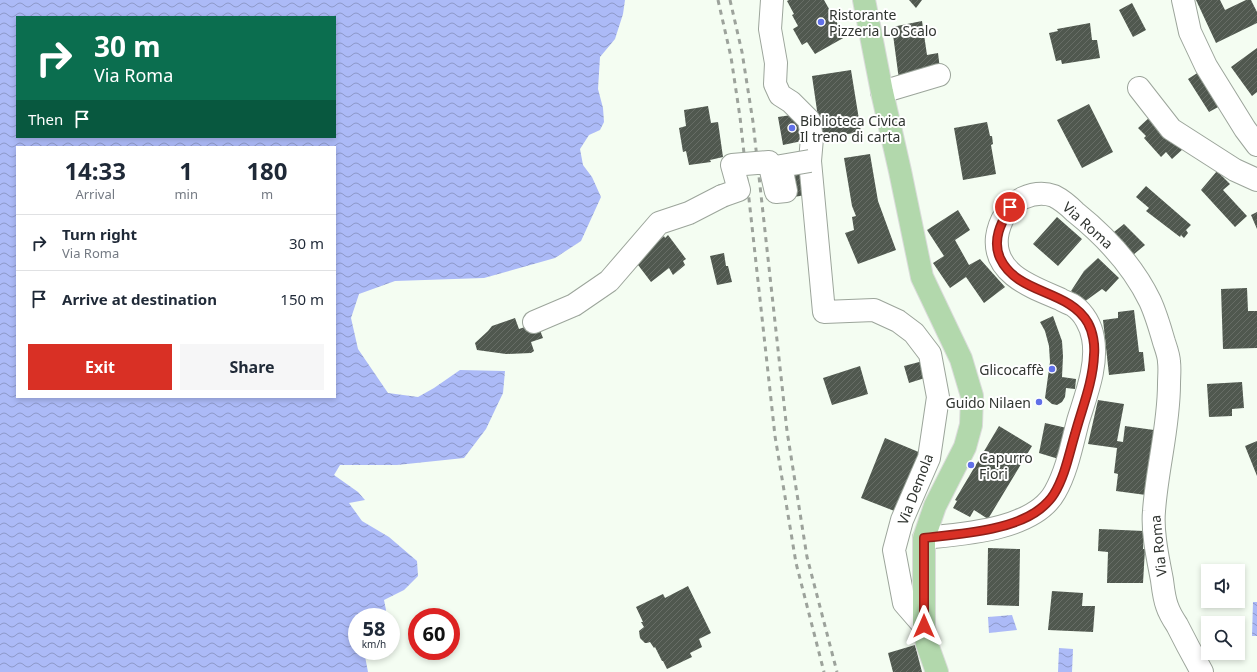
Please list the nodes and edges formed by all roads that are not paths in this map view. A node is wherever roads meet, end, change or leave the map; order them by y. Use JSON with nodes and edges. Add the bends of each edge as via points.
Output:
{"nodes":[{"id":1,"x":772,"y":0,"type":"edge"},
{"id":2,"x":864,"y":0,"type":"edge"},
{"id":3,"x":1183,"y":0,"type":"edge"},
{"id":4,"x":939,"y":76,"type":"dead end"},
{"id":5,"x":1139,"y":88,"type":"dead end"},
{"id":6,"x":882,"y":92,"type":"junction"},
{"id":7,"x":1257,"y":145,"type":"edge"},
{"id":8,"x":810,"y":161,"type":"junction"},
{"id":9,"x":1257,"y":180,"type":"edge"},
{"id":10,"x":534,"y":322,"type":"dead end"},
{"id":11,"x":924,"y":538,"type":"junction"},
{"id":12,"x":924,"y":626,"type":"junction"},
{"id":13,"x":937,"y":672,"type":"edge"},
{"id":14,"x":1202,"y":672,"type":"edge"}],
"edges":[{"from":1,"to":8,"type":"street","via":[[770,29],[776,63],[775,84],[780,95],[809,120],[812,138]]},
{"from":2,"to":6,"type":"main road"},
{"from":3,"to":7,"type":"street","via":[[1190,32],[1206,66]]},
{"from":4,"to":6,"type":"street"},
{"from":5,"to":9,"type":"street","via":[[1171,129],[1235,170]]},
{"from":6,"to":11,"type":"main road","via":[[922,277],[961,359],[972,396],[971,425],[965,447],[935,506]]},
{"from":8,"to":10,"type":"street","bridge":true,"via":[[781,166],[786,190],[776,192],[769,162],[732,165],[739,190],[689,214],[659,222],[608,282],[574,305]]},
{"from":8,"to":12,"type":"street","name":"Via Demola","via":[[824,312],[874,310],[898,321],[914,334],[930,354],[938,397],[929,458],[902,520],[894,550],[904,603]]},
{"from":11,"to":12,"type":"main road"},
{"from":11,"to":14,"type":"street","name":"Via Roma","via":[[969,533],[1015,523],[1040,509],[1054,495],[1062,479],[1091,379],[1093,337],[1089,324],[1081,312],[1024,283],[1004,266],[998,254],[997,241],[998,230],[1004,218],[1010,207],[1018,200],[1038,194],[1052,195],[1088,222],[1109,242],[1151,302],[1159,324],[1170,363],[1169,404],[1154,513],[1157,554],[1166,605]]},
{"from":12,"to":13,"type":"main road","via":[[927,644]]}]}
